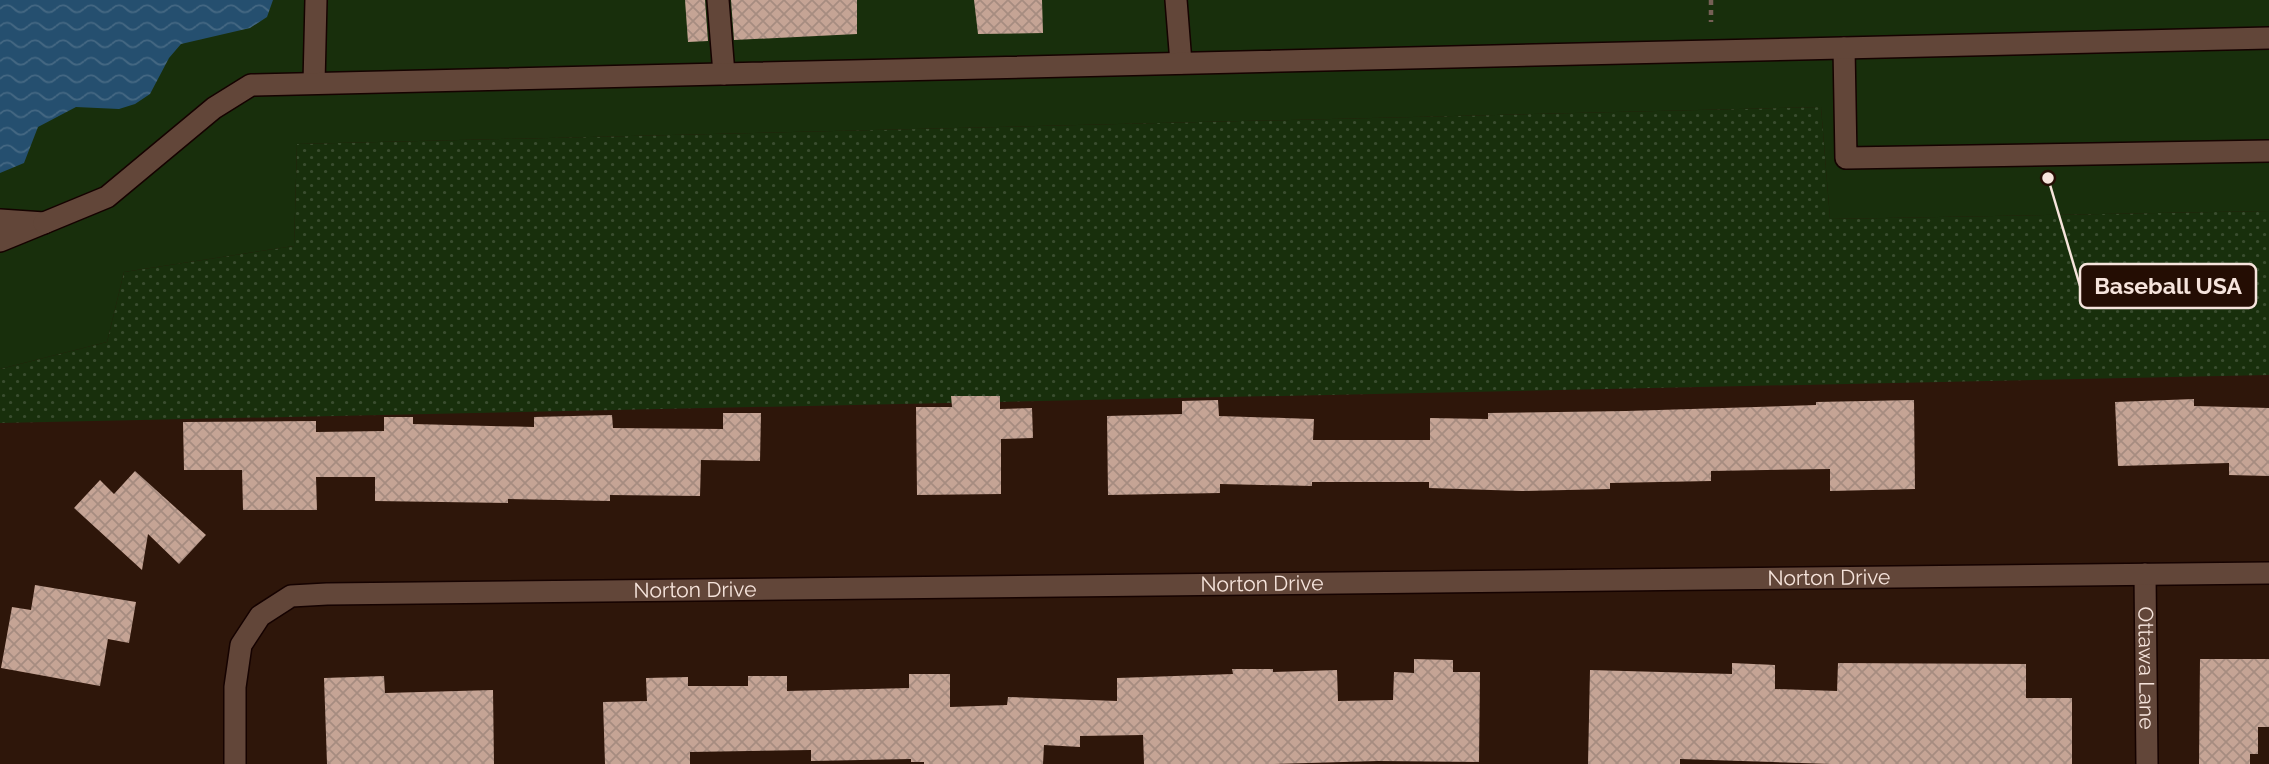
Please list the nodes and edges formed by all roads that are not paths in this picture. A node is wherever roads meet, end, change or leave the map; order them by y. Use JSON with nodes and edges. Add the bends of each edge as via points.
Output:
{"nodes":[{"id":1,"x":316,"y":0,"type":"edge"},
{"id":2,"x":718,"y":0,"type":"edge"},
{"id":3,"x":1177,"y":0,"type":"edge"},
{"id":4,"x":2269,"y":38,"type":"edge"},
{"id":5,"x":1844,"y":48,"type":"junction"},
{"id":6,"x":1181,"y":63,"type":"junction"},
{"id":7,"x":724,"y":74,"type":"junction"},
{"id":8,"x":314,"y":83,"type":"junction"},
{"id":9,"x":2269,"y":151,"type":"edge"},
{"id":10,"x":0,"y":220,"type":"edge"},
{"id":11,"x":44,"y":223,"type":"junction"},
{"id":12,"x":0,"y":241,"type":"edge"},
{"id":13,"x":2269,"y":573,"type":"edge"},
{"id":14,"x":2145,"y":574,"type":"junction"},
{"id":15,"x":235,"y":764,"type":"edge"},
{"id":16,"x":2147,"y":764,"type":"edge"}],
"edges":[{"from":1,"to":8,"type":"street"},
{"from":2,"to":7,"type":"street"},
{"from":3,"to":6,"type":"street"},
{"from":4,"to":5,"type":"street"},
{"from":5,"to":6,"type":"street"},
{"from":5,"to":9,"type":"street","via":[[1846,158]]},
{"from":6,"to":7,"type":"street"},
{"from":7,"to":8,"type":"street"},
{"from":8,"to":11,"type":"street","via":[[251,85],[214,108],[107,197]]},
{"from":10,"to":11,"type":"street"},
{"from":11,"to":12,"type":"street"},
{"from":13,"to":14,"type":"street","name":"Norton Drive"},
{"from":14,"to":15,"type":"street","name":"Norton Drive","via":[[327,593],[291,597],[260,616],[241,645],[235,687]]},
{"from":14,"to":16,"type":"street","name":"Ottawa Lane"}]}
